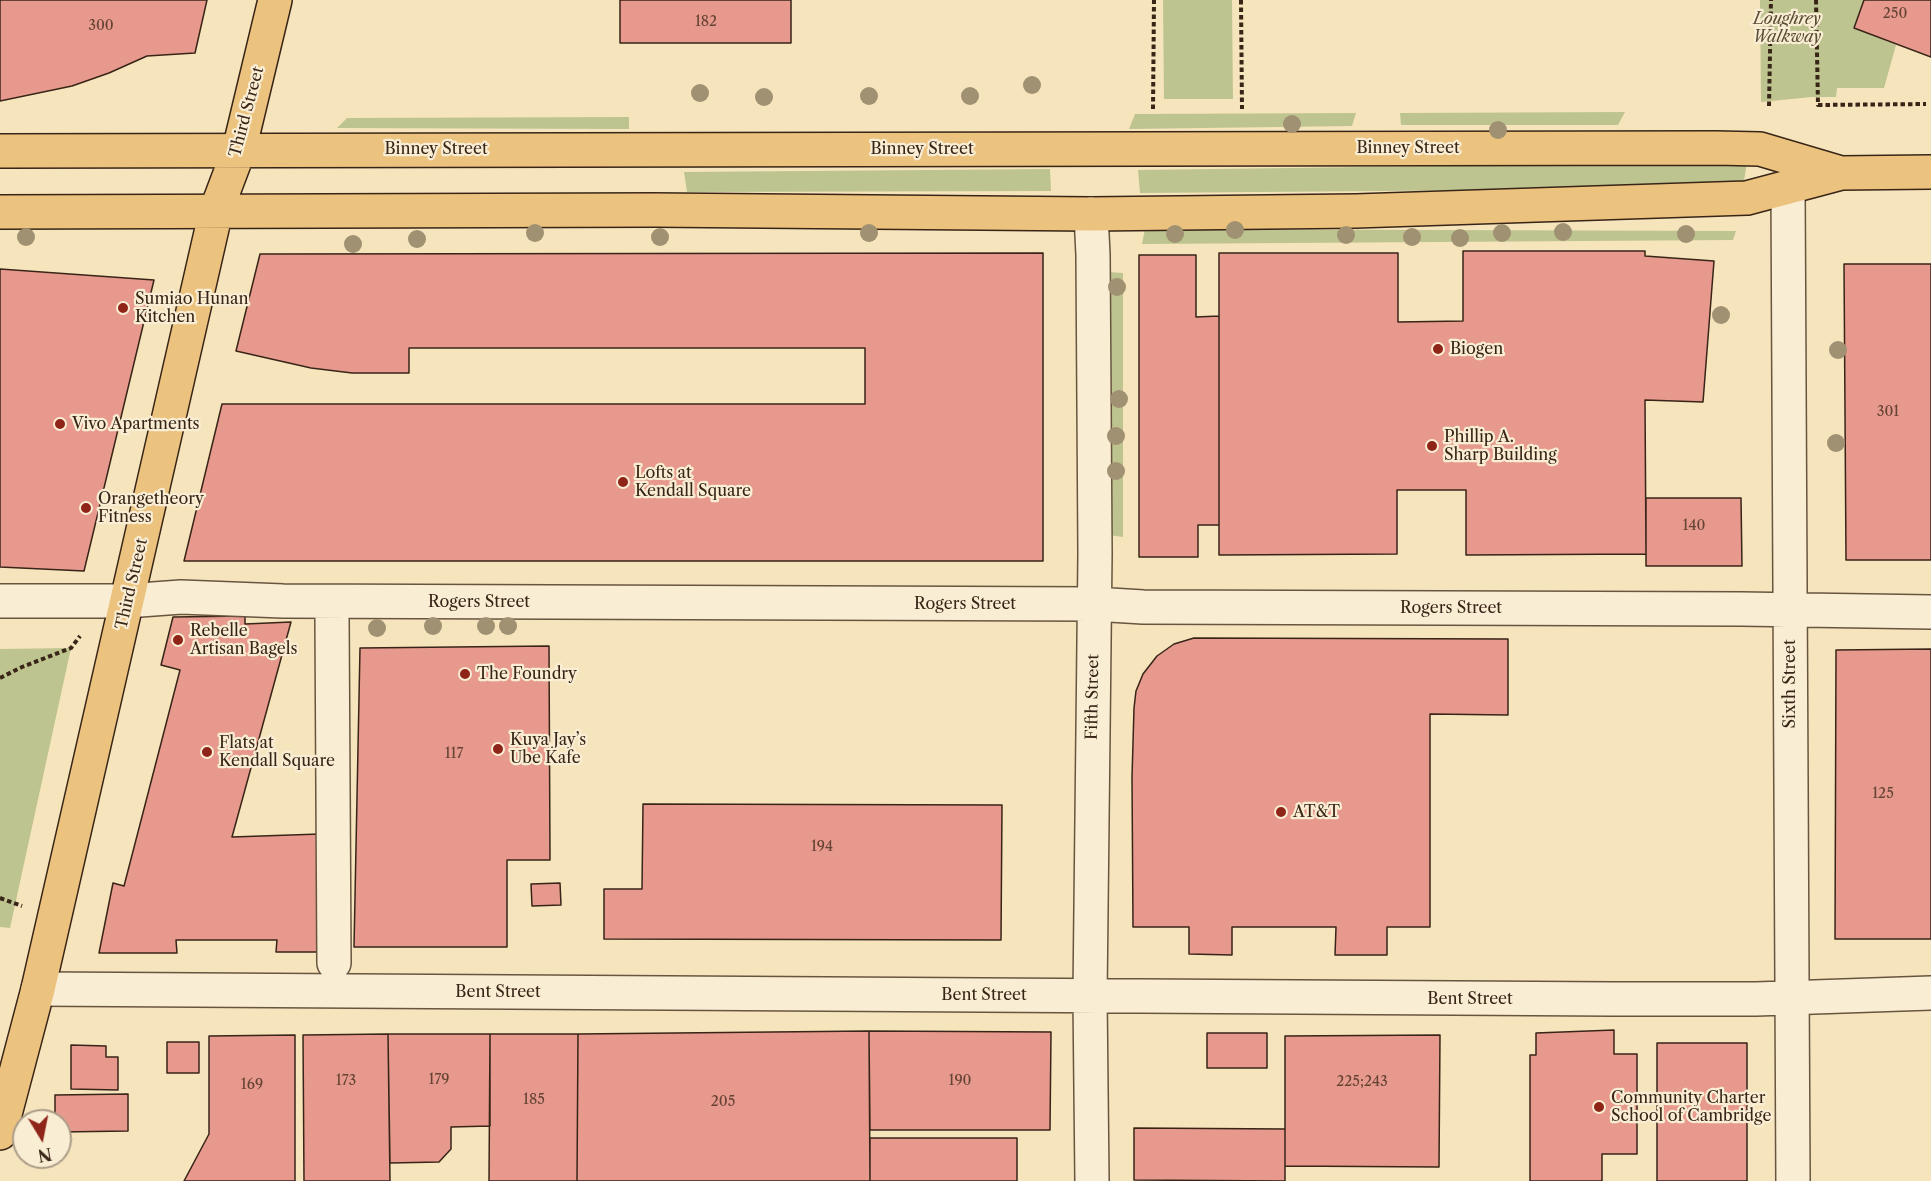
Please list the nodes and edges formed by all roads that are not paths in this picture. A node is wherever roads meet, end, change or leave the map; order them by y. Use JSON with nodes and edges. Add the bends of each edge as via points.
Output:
{"nodes":[{"id":1,"x":275,"y":0,"type":"edge"},
{"id":2,"x":239,"y":150,"type":"junction"},
{"id":3,"x":0,"y":151,"type":"edge"},
{"id":4,"x":1931,"y":172,"type":"edge"},
{"id":5,"x":1841,"y":173,"type":"junction"},
{"id":6,"x":1788,"y":187,"type":"junction"},
{"id":7,"x":216,"y":211,"type":"junction"},
{"id":8,"x":0,"y":212,"type":"edge"},
{"id":9,"x":1091,"y":214,"type":"junction"},
{"id":10,"x":0,"y":601,"type":"edge"},
{"id":11,"x":126,"y":601,"type":"junction"},
{"id":12,"x":1094,"y":604,"type":"junction"},
{"id":13,"x":1790,"y":609,"type":"junction"},
{"id":14,"x":1931,"y":612,"type":"edge"},
{"id":15,"x":332,"y":616,"type":"dead end"},
{"id":16,"x":334,"y":963,"type":"dead end"},
{"id":17,"x":38,"y":989,"type":"junction"},
{"id":18,"x":1931,"y":993,"type":"edge"},
{"id":19,"x":1090,"y":996,"type":"junction"},
{"id":20,"x":1792,"y":998,"type":"junction"},
{"id":21,"x":0,"y":1133,"type":"edge"},
{"id":22,"x":1092,"y":1181,"type":"edge"},
{"id":23,"x":1793,"y":1181,"type":"edge"}],
"edges":[{"from":1,"to":2,"type":"main road","name":"Third Street"},
{"from":2,"to":3,"type":"main road","name":"Binney Street"},
{"from":2,"to":5,"type":"main road","name":"Binney Street","via":[[1760,148]]},
{"from":2,"to":7,"type":"main road","name":"Third Street"},
{"from":4,"to":5,"type":"main road","name":"Binney Street"},
{"from":5,"to":6,"type":"main road","name":"Binney Street"},
{"from":6,"to":9,"type":"main road","name":"Binney Street","via":[[1747,198],[1356,211]]},
{"from":6,"to":13,"type":"street","name":"Sixth Street"},
{"from":7,"to":8,"type":"main road","name":"Binney Street"},
{"from":7,"to":9,"type":"main road","name":"Binney Street"},
{"from":7,"to":11,"type":"main road","name":"Third Street"},
{"from":9,"to":12,"type":"street","name":"Fifth Street"},
{"from":10,"to":11,"type":"street","name":"Rogers Street"},
{"from":11,"to":12,"type":"street","name":"Rogers Street","via":[[181,597],[283,601]]},
{"from":11,"to":17,"type":"main road","name":"Third Street"},
{"from":12,"to":13,"type":"street","name":"Rogers Street"},
{"from":12,"to":19,"type":"street","name":"Fifth Street"},
{"from":13,"to":14,"type":"street","name":"Rogers Street"},
{"from":13,"to":20,"type":"street","name":"Sixth Street"},
{"from":15,"to":16,"type":"street"},
{"from":17,"to":19,"type":"street","name":"Bent Street"},
{"from":17,"to":21,"type":"main road","name":"Third Street"},
{"from":18,"to":20,"type":"street","name":"Bent Street"},
{"from":19,"to":20,"type":"street","name":"Bent Street"},
{"from":19,"to":22,"type":"street","name":"Fifth Street"},
{"from":20,"to":23,"type":"street","name":"Sixth Street"}]}
